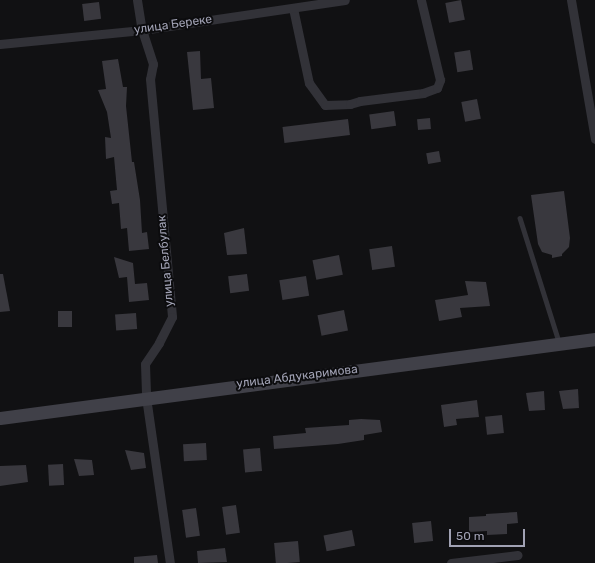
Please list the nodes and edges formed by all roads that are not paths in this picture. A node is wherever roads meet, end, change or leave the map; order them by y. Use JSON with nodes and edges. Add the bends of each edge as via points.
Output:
{"nodes":[{"id":1,"x":137,"y":0,"type":"edge"},
{"id":2,"x":345,"y":0,"type":"edge"},
{"id":3,"x":421,"y":0,"type":"edge"},
{"id":4,"x":571,"y":0,"type":"edge"},
{"id":5,"x":293,"y":8,"type":"junction"},
{"id":6,"x":142,"y":30,"type":"junction"},
{"id":7,"x":0,"y":44,"type":"edge"},
{"id":8,"x":595,"y":139,"type":"edge"},
{"id":9,"x":520,"y":218,"type":"dead end"},
{"id":10,"x":595,"y":339,"type":"edge"},
{"id":11,"x":559,"y":344,"type":"junction"},
{"id":12,"x":146,"y":397,"type":"junction"},
{"id":13,"x":0,"y":418,"type":"edge"},
{"id":14,"x":518,"y":555,"type":"dead end"},
{"id":15,"x":170,"y":563,"type":"edge"},
{"id":16,"x":451,"y":563,"type":"edge"}],
"edges":[{"from":1,"to":6,"type":"street","name":"улица Белбулак"},
{"from":2,"to":5,"type":"street","name":"улица Береке"},
{"from":3,"to":5,"type":"street","via":[[440,80],[437,88],[423,93],[350,104],[325,105],[309,83]]},
{"from":4,"to":8,"type":"street"},
{"from":5,"to":6,"type":"street","name":"улица Береке"},
{"from":6,"to":7,"type":"street","name":"улица Береке"},
{"from":6,"to":12,"type":"street","name":"улица Белбулак","via":[[152,64],[150,78],[172,317],[145,364]]},
{"from":9,"to":11,"type":"lane"},
{"from":10,"to":11,"type":"main road","name":"улица Абдукаримова"},
{"from":11,"to":12,"type":"main road","name":"улица Абдукаримова"},
{"from":12,"to":13,"type":"main road","name":"улица Абдукаримова"},
{"from":12,"to":15,"type":"street","name":"улица Белбулак"},
{"from":14,"to":16,"type":"street"}]}
